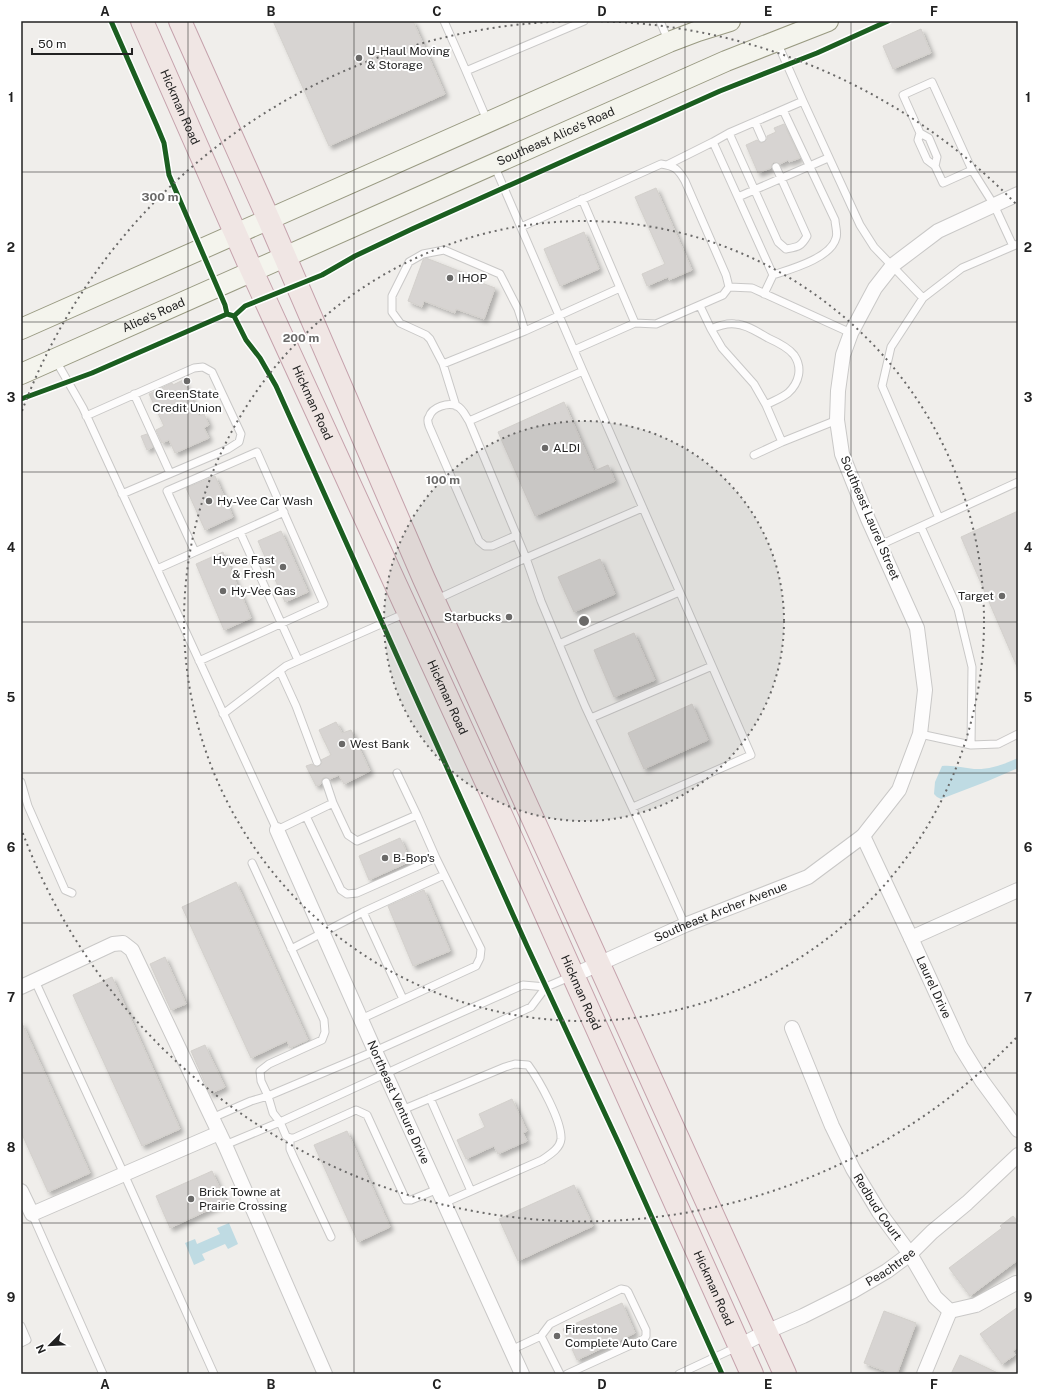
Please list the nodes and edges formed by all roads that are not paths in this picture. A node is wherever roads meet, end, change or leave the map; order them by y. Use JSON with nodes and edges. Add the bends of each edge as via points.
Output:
{"nodes":[{"id":1,"x":142,"y":21,"type":"edge"},
{"id":2,"x":180,"y":21,"type":"edge"},
{"id":3,"x":444,"y":21,"type":"edge"},
{"id":4,"x":584,"y":21,"type":"edge"},
{"id":5,"x":660,"y":21,"type":"edge"},
{"id":6,"x":730,"y":21,"type":"edge"},
{"id":7,"x":828,"y":21,"type":"edge"},
{"id":8,"x":777,"y":41,"type":"junction"},
{"id":9,"x":669,"y":42,"type":"junction"},
{"id":10,"x":466,"y":71,"type":"junction"},
{"id":11,"x":802,"y":101,"type":"junction"},
{"id":12,"x":783,"y":110,"type":"junction"},
{"id":13,"x":755,"y":122,"type":"junction"},
{"id":14,"x":488,"y":123,"type":"junction"},
{"id":15,"x":729,"y":133,"type":"junction"},
{"id":16,"x":920,"y":133,"type":"junction"},
{"id":17,"x":762,"y":138,"type":"dead end"},
{"id":18,"x":713,"y":142,"type":"junction"},
{"id":19,"x":828,"y":158,"type":"junction"},
{"id":20,"x":494,"y":165,"type":"junction"},
{"id":21,"x":667,"y":165,"type":"junction"},
{"id":22,"x":935,"y":166,"type":"junction"},
{"id":23,"x":776,"y":167,"type":"dead end"},
{"id":24,"x":810,"y":167,"type":"junction"},
{"id":25,"x":972,"y":170,"type":"junction"},
{"id":26,"x":780,"y":178,"type":"junction"},
{"id":27,"x":754,"y":190,"type":"junction"},
{"id":28,"x":1018,"y":194,"type":"edge"},
{"id":29,"x":738,"y":196,"type":"junction"},
{"id":30,"x":582,"y":199,"type":"junction"},
{"id":31,"x":994,"y":205,"type":"junction"},
{"id":32,"x":269,"y":220,"type":"junction"},
{"id":33,"x":521,"y":227,"type":"junction"},
{"id":34,"x":236,"y":234,"type":"junction"},
{"id":35,"x":1015,"y":245,"type":"edge"},
{"id":36,"x":285,"y":257,"type":"junction"},
{"id":37,"x":892,"y":265,"type":"junction"},
{"id":38,"x":252,"y":272,"type":"junction"},
{"id":39,"x":773,"y":275,"type":"junction"},
{"id":40,"x":729,"y":287,"type":"junction"},
{"id":41,"x":620,"y":288,"type":"junction"},
{"id":42,"x":764,"y":294,"type":"junction"},
{"id":43,"x":923,"y":298,"type":"junction"},
{"id":44,"x":700,"y":306,"type":"junction"},
{"id":45,"x":559,"y":316,"type":"junction"},
{"id":46,"x":636,"y":323,"type":"junction"},
{"id":47,"x":21,"y":329,"type":"edge"},
{"id":48,"x":711,"y":329,"type":"junction"},
{"id":49,"x":525,"y":331,"type":"junction"},
{"id":50,"x":851,"y":333,"type":"junction"},
{"id":51,"x":574,"y":350,"type":"junction"},
{"id":52,"x":55,"y":359,"type":"junction"},
{"id":53,"x":443,"y":364,"type":"junction"},
{"id":54,"x":583,"y":371,"type":"junction"},
{"id":55,"x":21,"y":374,"type":"edge"},
{"id":56,"x":134,"y":394,"type":"junction"},
{"id":57,"x":766,"y":405,"type":"junction"},
{"id":58,"x":456,"y":406,"type":"junction"},
{"id":59,"x":86,"y":416,"type":"junction"},
{"id":60,"x":837,"y":420,"type":"junction"},
{"id":61,"x":468,"y":421,"type":"junction"},
{"id":62,"x":782,"y":442,"type":"junction"},
{"id":63,"x":754,"y":455,"type":"dead end"},
{"id":64,"x":170,"y":473,"type":"junction"},
{"id":65,"x":1018,"y":482,"type":"edge"},
{"id":66,"x":122,"y":494,"type":"junction"},
{"id":67,"x":642,"y":508,"type":"junction"},
{"id":68,"x":284,"y":512,"type":"junction"},
{"id":69,"x":939,"y":518,"type":"junction"},
{"id":70,"x":921,"y":527,"type":"junction"},
{"id":71,"x":240,"y":532,"type":"junction"},
{"id":72,"x":517,"y":535,"type":"junction"},
{"id":73,"x":880,"y":545,"type":"junction"},
{"id":74,"x":195,"y":552,"type":"junction"},
{"id":75,"x":526,"y":558,"type":"junction"},
{"id":76,"x":156,"y":569,"type":"junction"},
{"id":77,"x":679,"y":592,"type":"junction"},
{"id":78,"x":434,"y":600,"type":"junction"},
{"id":79,"x":408,"y":612,"type":"junction"},
{"id":80,"x":282,"y":624,"type":"junction"},
{"id":81,"x":559,"y":644,"type":"junction"},
{"id":82,"x":298,"y":660,"type":"junction"},
{"id":83,"x":199,"y":661,"type":"junction"},
{"id":84,"x":712,"y":666,"type":"junction"},
{"id":85,"x":280,"y":671,"type":"junction"},
{"id":86,"x":223,"y":714,"type":"junction"},
{"id":87,"x":591,"y":718,"type":"junction"},
{"id":88,"x":920,"y":734,"type":"junction"},
{"id":89,"x":1018,"y":734,"type":"edge"},
{"id":90,"x":971,"y":744,"type":"junction"},
{"id":91,"x":317,"y":762,"type":"dead end"},
{"id":92,"x":397,"y":773,"type":"dead end"},
{"id":93,"x":21,"y":782,"type":"edge"},
{"id":94,"x":326,"y":782,"type":"dead end"},
{"id":95,"x":333,"y":804,"type":"junction"},
{"id":96,"x":633,"y":807,"type":"junction"},
{"id":97,"x":418,"y":815,"type":"junction"},
{"id":98,"x":306,"y":816,"type":"junction"},
{"id":99,"x":277,"y":830,"type":"junction"},
{"id":100,"x":863,"y":836,"type":"junction"},
{"id":101,"x":436,"y":858,"type":"junction"},
{"id":102,"x":252,"y":863,"type":"dead end"},
{"id":103,"x":444,"y":875,"type":"junction"},
{"id":104,"x":1018,"y":890,"type":"edge"},
{"id":105,"x":72,"y":892,"type":"dead end"},
{"id":106,"x":363,"y":912,"type":"junction"},
{"id":107,"x":685,"y":925,"type":"junction"},
{"id":108,"x":323,"y":933,"type":"junction"},
{"id":109,"x":912,"y":938,"type":"junction"},
{"id":110,"x":291,"y":948,"type":"junction"},
{"id":111,"x":599,"y":964,"type":"junction"},
{"id":112,"x":572,"y":976,"type":"junction"},
{"id":113,"x":35,"y":981,"type":"junction"},
{"id":114,"x":21,"y":987,"type":"edge"},
{"id":115,"x":546,"y":987,"type":"junction"},
{"id":116,"x":403,"y":999,"type":"junction"},
{"id":117,"x":361,"y":1019,"type":"junction"},
{"id":118,"x":792,"y":1028,"type":"dead end"},
{"id":119,"x":375,"y":1051,"type":"junction"},
{"id":120,"x":385,"y":1073,"type":"junction"},
{"id":121,"x":268,"y":1096,"type":"junction"},
{"id":122,"x":430,"y":1098,"type":"junction"},
{"id":123,"x":402,"y":1110,"type":"junction"},
{"id":124,"x":212,"y":1118,"type":"junction"},
{"id":125,"x":280,"y":1122,"type":"junction"},
{"id":126,"x":1018,"y":1130,"type":"edge"},
{"id":127,"x":290,"y":1138,"type":"junction"},
{"id":128,"x":222,"y":1139,"type":"junction"},
{"id":129,"x":1018,"y":1155,"type":"edge"},
{"id":130,"x":124,"y":1174,"type":"junction"},
{"id":131,"x":438,"y":1189,"type":"junction"},
{"id":132,"x":21,"y":1191,"type":"edge"},
{"id":133,"x":472,"y":1191,"type":"junction"},
{"id":134,"x":444,"y":1203,"type":"junction"},
{"id":135,"x":32,"y":1214,"type":"junction"},
{"id":136,"x":331,"y":1237,"type":"dead end"},
{"id":137,"x":910,"y":1254,"type":"junction"},
{"id":138,"x":1016,"y":1283,"type":"dead end"},
{"id":139,"x":950,"y":1310,"type":"junction"},
{"id":140,"x":21,"y":1326,"type":"edge"},
{"id":141,"x":766,"y":1332,"type":"junction"},
{"id":142,"x":542,"y":1336,"type":"junction"},
{"id":143,"x":21,"y":1344,"type":"edge"},
{"id":144,"x":739,"y":1346,"type":"junction"},
{"id":145,"x":511,"y":1350,"type":"junction"},
{"id":146,"x":103,"y":1374,"type":"edge"},
{"id":147,"x":214,"y":1374,"type":"edge"},
{"id":148,"x":325,"y":1374,"type":"edge"},
{"id":149,"x":522,"y":1374,"type":"edge"},
{"id":150,"x":560,"y":1374,"type":"edge"},
{"id":151,"x":567,"y":1374,"type":"edge"},
{"id":152,"x":679,"y":1374,"type":"edge"},
{"id":153,"x":752,"y":1374,"type":"edge"},
{"id":154,"x":785,"y":1374,"type":"edge"},
{"id":155,"x":924,"y":1374,"type":"edge"}],
"edges":[{"from":1,"to":34,"type":"highway","name":"Hickman Road"},
{"from":2,"to":32,"type":"highway"},
{"from":3,"to":10,"type":"lane"},
{"from":4,"to":10,"type":"lane"},
{"from":5,"to":9,"type":"lane"},
{"from":6,"to":9,"type":"main road"},
{"from":7,"to":8,"type":"main road","name":"Southeast Alice's Road"},
{"from":8,"to":11,"type":"lane"},
{"from":8,"to":20,"type":"main road","name":"Southeast Alice's Road","via":[[726,61]]},
{"from":9,"to":14,"type":"main road"},
{"from":10,"to":14,"type":"lane"},
{"from":11,"to":12,"type":"lane"},
{"from":11,"to":19,"type":"lane"},
{"from":12,"to":13,"type":"lane"},
{"from":12,"to":24,"type":"lane"},
{"from":13,"to":15,"type":"lane"},
{"from":13,"to":17,"type":"lane"},
{"from":14,"to":32,"type":"main road"},
{"from":15,"to":18,"type":"lane"},
{"from":15,"to":27,"type":"lane"},
{"from":16,"to":22,"type":"lane","via":[[918,140],[927,160]]},
{"from":16,"to":22,"type":"lane","via":[[929,138],[937,157]]},
{"from":16,"to":25,"type":"lane","via":[[903,95],[932,82]]},
{"from":18,"to":21,"type":"lane"},
{"from":18,"to":29,"type":"lane"},
{"from":19,"to":24,"type":"lane"},
{"from":19,"to":37,"type":"lane","via":[[860,225],[874,247]]},
{"from":20,"to":33,"type":"lane"},
{"from":20,"to":36,"type":"main road","name":"Southeast Alice's Road"},
{"from":21,"to":30,"type":"lane","via":[[661,164]]},
{"from":21,"to":40,"type":"lane","via":[[671,165],[679,172],[685,181]]},
{"from":22,"to":25,"type":"lane","via":[[944,183]]},
{"from":23,"to":26,"type":"lane"},
{"from":24,"to":26,"type":"lane"},
{"from":24,"to":39,"type":"lane","via":[[835,220],[837,237],[831,248],[821,255],[800,266]]},
{"from":25,"to":31,"type":"lane"},
{"from":26,"to":27,"type":"lane"},
{"from":26,"to":27,"type":"lane","via":[[807,236],[803,244],[795,248],[786,249],[778,242]]},
{"from":27,"to":29,"type":"lane"},
{"from":28,"to":31,"type":"street","name":"Southeast Laurel Street"},
{"from":29,"to":39,"type":"lane"},
{"from":30,"to":33,"type":"lane"},
{"from":30,"to":41,"type":"lane"},
{"from":31,"to":35,"type":"lane"},
{"from":31,"to":37,"type":"street","name":"Southeast Laurel Street","via":[[938,231]]},
{"from":32,"to":34,"type":"main road"},
{"from":32,"to":36,"type":"highway"},
{"from":33,"to":45,"type":"lane"},
{"from":34,"to":38,"type":"highway","name":"Hickman Road"},
{"from":34,"to":47,"type":"main road"},
{"from":35,"to":43,"type":"lane","via":[[962,268]]},
{"from":36,"to":38,"type":"main road","name":"Alice's Road"},
{"from":36,"to":78,"type":"highway"},
{"from":37,"to":43,"type":"lane"},
{"from":37,"to":50,"type":"street","name":"Southeast Laurel Street","via":[[875,288]]},
{"from":38,"to":52,"type":"main road","name":"Alice's Road"},
{"from":38,"to":79,"type":"highway","name":"Hickman Road"},
{"from":39,"to":42,"type":"lane"},
{"from":40,"to":42,"type":"lane","via":[[752,288]]},
{"from":40,"to":44,"type":"lane","via":[[723,296]]},
{"from":41,"to":45,"type":"lane"},
{"from":41,"to":46,"type":"lane"},
{"from":42,"to":50,"type":"lane"},
{"from":43,"to":69,"type":"lane","via":[[891,347],[882,386]]},
{"from":44,"to":46,"type":"lane","via":[[656,324]]},
{"from":44,"to":48,"type":"lane"},
{"from":45,"to":49,"type":"lane"},
{"from":45,"to":51,"type":"lane"},
{"from":46,"to":51,"type":"lane"},
{"from":48,"to":57,"type":"lane","via":[[722,348],[754,384]]},
{"from":48,"to":57,"type":"lane","via":[[735,324],[752,329],[794,354],[799,365],[799,377],[787,394]]},
{"from":49,"to":53,"type":"lane"},
{"from":49,"to":53,"type":"lane","via":[[518,309],[500,274],[444,250],[423,254],[409,262],[392,296],[392,312],[400,323],[430,339]]},
{"from":50,"to":60,"type":"street","name":"Southeast Laurel Street","via":[[843,355]]},
{"from":51,"to":54,"type":"lane"},
{"from":52,"to":55,"type":"main road","name":"Alice's Road"},
{"from":52,"to":59,"type":"lane"},
{"from":53,"to":58,"type":"lane"},
{"from":54,"to":61,"type":"lane"},
{"from":54,"to":67,"type":"lane"},
{"from":56,"to":59,"type":"lane"},
{"from":56,"to":64,"type":"lane"},
{"from":56,"to":64,"type":"lane","via":[[194,368],[204,367],[212,372],[240,434],[239,442]]},
{"from":57,"to":62,"type":"lane"},
{"from":58,"to":61,"type":"lane","via":[[464,411]]},
{"from":58,"to":72,"type":"lane","via":[[447,404],[432,411],[428,418],[429,426],[475,533],[485,546],[492,546]]},
{"from":59,"to":66,"type":"lane"},
{"from":60,"to":62,"type":"lane"},
{"from":60,"to":73,"type":"street","name":"Southeast Laurel Street","via":[[842,454]]},
{"from":61,"to":72,"type":"lane"},
{"from":62,"to":63,"type":"lane"},
{"from":64,"to":66,"type":"lane"},
{"from":65,"to":69,"type":"lane"},
{"from":66,"to":76,"type":"lane"},
{"from":67,"to":75,"type":"lane"},
{"from":67,"to":77,"type":"lane"},
{"from":68,"to":71,"type":"lane"},
{"from":68,"to":74,"type":"lane","via":[[257,452],[167,491]]},
{"from":68,"to":80,"type":"lane","via":[[324,604]]},
{"from":69,"to":70,"type":"lane"},
{"from":70,"to":73,"type":"lane"},
{"from":70,"to":90,"type":"lane","via":[[958,609],[972,668]]},
{"from":71,"to":74,"type":"lane"},
{"from":71,"to":80,"type":"lane"},
{"from":72,"to":75,"type":"lane"},
{"from":73,"to":88,"type":"street","name":"Southeast Laurel Street","via":[[917,628],[925,690]]},
{"from":74,"to":76,"type":"lane"},
{"from":75,"to":78,"type":"lane"},
{"from":75,"to":81,"type":"lane","via":[[540,601]]},
{"from":76,"to":83,"type":"lane"},
{"from":77,"to":81,"type":"lane"},
{"from":77,"to":84,"type":"lane"},
{"from":78,"to":111,"type":"highway"},
{"from":79,"to":82,"type":"lane"},
{"from":79,"to":112,"type":"highway","name":"Hickman Road"},
{"from":80,"to":82,"type":"lane"},
{"from":80,"to":83,"type":"lane"},
{"from":81,"to":87,"type":"lane"},
{"from":82,"to":85,"type":"lane"},
{"from":83,"to":86,"type":"lane"},
{"from":84,"to":87,"type":"lane"},
{"from":84,"to":96,"type":"lane","via":[[751,754]]},
{"from":85,"to":86,"type":"lane"},
{"from":85,"to":91,"type":"lane"},
{"from":86,"to":99,"type":"lane"},
{"from":87,"to":96,"type":"lane"},
{"from":88,"to":90,"type":"lane"},
{"from":88,"to":100,"type":"street","name":"Southeast Laurel Street","via":[[899,790]]},
{"from":89,"to":90,"type":"lane","via":[[998,744]]},
{"from":92,"to":97,"type":"lane"},
{"from":93,"to":105,"type":"lane","via":[[28,806],[65,890]]},
{"from":94,"to":95,"type":"lane"},
{"from":95,"to":97,"type":"lane","via":[[348,835],[357,842]]},
{"from":95,"to":98,"type":"lane"},
{"from":96,"to":107,"type":"lane"},
{"from":97,"to":101,"type":"lane"},
{"from":98,"to":99,"type":"lane"},
{"from":98,"to":101,"type":"lane","via":[[341,890],[347,894],[357,893]]},
{"from":99,"to":108,"type":"street","name":"Northeast Venture Drive"},
{"from":100,"to":107,"type":"street","name":"Southeast Archer Avenue","via":[[808,877]]},
{"from":100,"to":109,"type":"street","name":"Laurel Drive"},
{"from":101,"to":103,"type":"lane"},
{"from":102,"to":110,"type":"lane"},
{"from":103,"to":106,"type":"lane"},
{"from":103,"to":116,"type":"lane","via":[[480,949],[480,958],[476,966]]},
{"from":104,"to":109,"type":"street"},
{"from":106,"to":108,"type":"lane"},
{"from":106,"to":116,"type":"lane"},
{"from":107,"to":111,"type":"street","name":"Southeast Archer Avenue"},
{"from":108,"to":110,"type":"lane"},
{"from":108,"to":117,"type":"street","name":"Northeast Venture Drive"},
{"from":109,"to":126,"type":"street","name":"Laurel Drive","via":[[962,1047],[982,1081]]},
{"from":110,"to":121,"type":"lane","via":[[324,1020],[325,1032],[322,1040],[269,1064],[260,1071],[261,1081]]},
{"from":111,"to":112,"type":"street","name":"Southeast Archer Avenue"},
{"from":111,"to":141,"type":"highway"},
{"from":112,"to":115,"type":"lane"},
{"from":112,"to":144,"type":"highway","name":"Hickman Road"},
{"from":113,"to":114,"type":"street"},
{"from":113,"to":124,"type":"street","via":[[113,944],[124,943],[132,950]]},
{"from":113,"to":130,"type":"lane"},
{"from":115,"to":119,"type":"lane","via":[[523,985]]},
{"from":115,"to":120,"type":"lane","via":[[531,1007]]},
{"from":116,"to":117,"type":"lane"},
{"from":117,"to":119,"type":"street","name":"Northeast Venture Drive"},
{"from":118,"to":137,"type":"street","name":"Redbud Court","via":[[832,1126],[854,1169],[879,1212]]},
{"from":119,"to":120,"type":"street","name":"Northeast Venture Drive"},
{"from":119,"to":121,"type":"lane"},
{"from":120,"to":123,"type":"street","name":"Northeast Venture Drive"},
{"from":120,"to":125,"type":"lane"},
{"from":121,"to":124,"type":"lane"},
{"from":121,"to":125,"type":"lane","via":[[273,1113]]},
{"from":122,"to":123,"type":"lane"},
{"from":122,"to":133,"type":"lane"},
{"from":122,"to":133,"type":"lane","via":[[505,1067],[516,1064],[528,1065],[536,1075],[559,1123],[561,1140],[555,1151],[542,1160]]},
{"from":123,"to":131,"type":"street","name":"Northeast Venture Drive"},
{"from":124,"to":128,"type":"street"},
{"from":125,"to":127,"type":"lane","via":[[286,1136]]},
{"from":125,"to":128,"type":"lane"},
{"from":127,"to":131,"type":"lane","via":[[356,1110],[362,1111],[367,1114],[406,1200]]},
{"from":127,"to":136,"type":"lane","via":[[290,1148]]},
{"from":128,"to":130,"type":"street"},
{"from":128,"to":148,"type":"street"},
{"from":129,"to":137,"type":"street","name":"Peachtree"},
{"from":130,"to":135,"type":"street"},
{"from":130,"to":147,"type":"lane"},
{"from":131,"to":134,"type":"street","name":"Northeast Venture Drive"},
{"from":132,"to":135,"type":"street"},
{"from":133,"to":134,"type":"lane"},
{"from":134,"to":145,"type":"street","name":"Northeast Venture Drive"},
{"from":135,"to":146,"type":"lane"},
{"from":137,"to":139,"type":"street","name":"Redbud Court","via":[[935,1297]]},
{"from":137,"to":141,"type":"street","name":"Peachtree","via":[[852,1291]]},
{"from":138,"to":139,"type":"street","via":[[976,1305]]},
{"from":139,"to":155,"type":"street"},
{"from":140,"to":143,"type":"lane","via":[[27,1340]]},
{"from":141,"to":144,"type":"street","name":"Peachtree"},
{"from":141,"to":154,"type":"highway"},
{"from":142,"to":145,"type":"lane"},
{"from":142,"to":150,"type":"lane"},
{"from":142,"to":151,"type":"lane","via":[[550,1324],[621,1289],[628,1292],[646,1330],[644,1339]]},
{"from":144,"to":152,"type":"lane"},
{"from":144,"to":153,"type":"highway","name":"Hickman Road"},
{"from":145,"to":149,"type":"street","name":"Northeast Venture Drive"}]}
